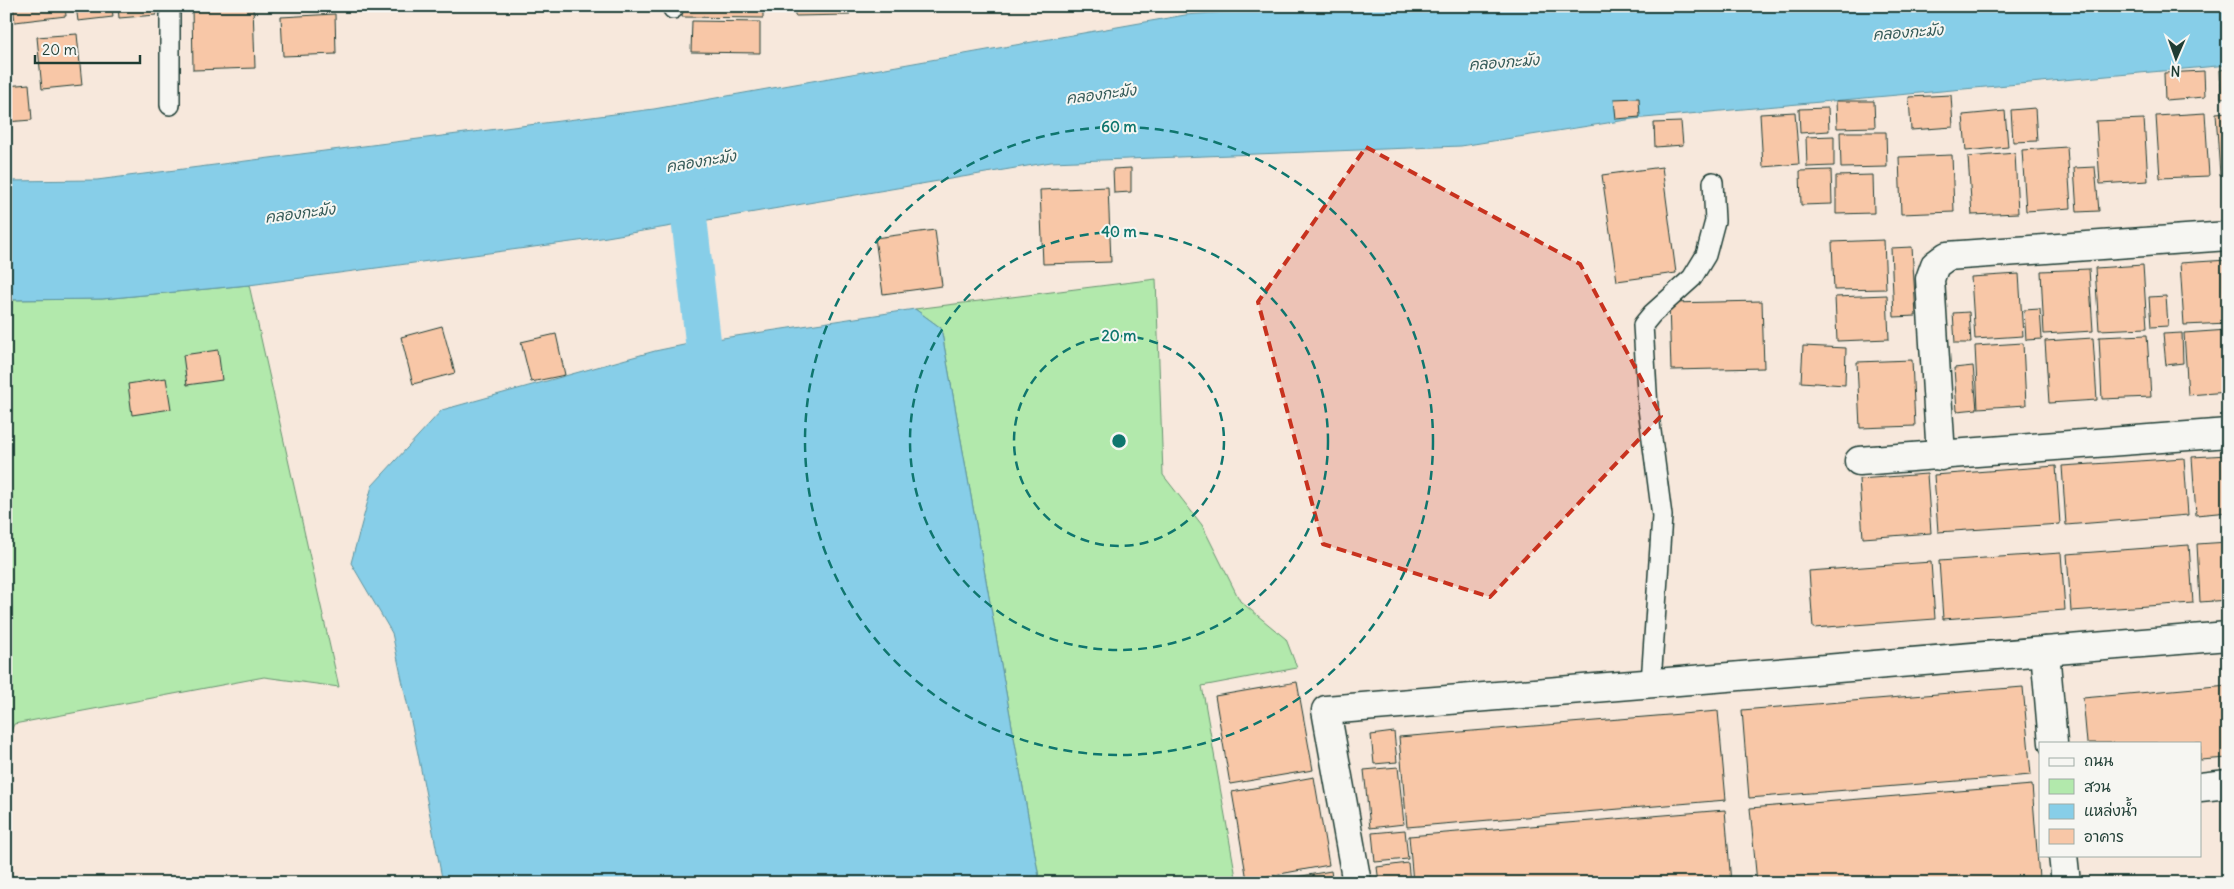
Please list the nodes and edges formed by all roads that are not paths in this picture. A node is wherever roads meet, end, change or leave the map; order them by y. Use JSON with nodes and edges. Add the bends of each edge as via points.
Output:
{"nodes":[{"id":1,"x":170,"y":6,"type":"edge"},
{"id":2,"x":170,"y":105,"type":"dead end"},
{"id":3,"x":1713,"y":182,"type":"dead end"},
{"id":4,"x":2228,"y":236,"type":"edge"},
{"id":5,"x":2228,"y":433,"type":"edge"},
{"id":6,"x":1941,"y":456,"type":"junction"},
{"id":7,"x":1860,"y":461,"type":"dead end"},
{"id":8,"x":2228,"y":636,"type":"edge"},
{"id":9,"x":2045,"y":651,"type":"junction"},
{"id":10,"x":1650,"y":683,"type":"junction"},
{"id":11,"x":2053,"y":742,"type":"edge"},
{"id":12,"x":2228,"y":784,"type":"edge"},
{"id":13,"x":2202,"y":787,"type":"edge"},
{"id":14,"x":2064,"y":856,"type":"edge"},
{"id":15,"x":1357,"y":883,"type":"edge"},
{"id":16,"x":2066,"y":883,"type":"edge"}],
"edges":[{"from":1,"to":2,"type":"lane"},
{"from":3,"to":10,"type":"lane","via":[[1715,221],[1706,255],[1692,278],[1643,326],[1648,408],[1662,516]]},
{"from":4,"to":6,"type":"street","via":[[1947,256],[1935,265],[1930,279]]},
{"from":5,"to":6,"type":"street"},
{"from":6,"to":7,"type":"street"},
{"from":8,"to":9,"type":"street"},
{"from":9,"to":10,"type":"street"},
{"from":9,"to":11,"type":"street"},
{"from":10,"to":15,"type":"street","via":[[1326,710]]},
{"from":12,"to":13,"type":"street"},
{"from":14,"to":16,"type":"street"}]}
